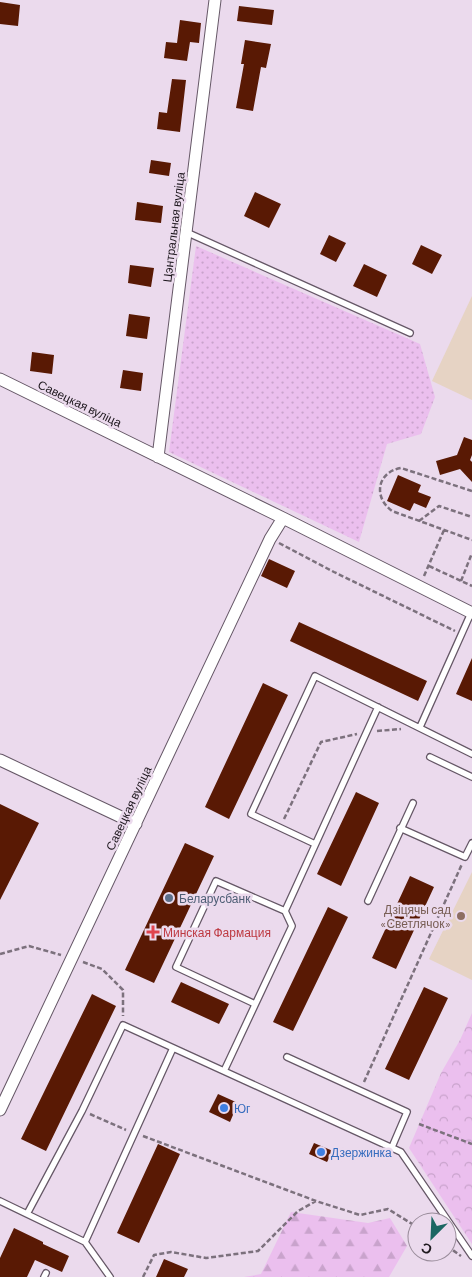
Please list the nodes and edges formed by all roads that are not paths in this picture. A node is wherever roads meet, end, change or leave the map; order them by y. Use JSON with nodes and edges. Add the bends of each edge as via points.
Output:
{"nodes":[{"id":1,"x":215,"y":0,"type":"edge"},
{"id":2,"x":186,"y":232,"type":"junction"},
{"id":3,"x":410,"y":333,"type":"dead end"},
{"id":4,"x":0,"y":379,"type":"edge"},
{"id":5,"x":158,"y":457,"type":"junction"},
{"id":6,"x":283,"y":518,"type":"junction"},
{"id":7,"x":472,"y":613,"type":"edge"},
{"id":8,"x":378,"y":707,"type":"junction"},
{"id":9,"x":420,"y":727,"type":"junction"},
{"id":10,"x":472,"y":754,"type":"edge"},
{"id":11,"x":430,"y":757,"type":"dead end"},
{"id":12,"x":0,"y":760,"type":"edge"},
{"id":13,"x":472,"y":777,"type":"edge"},
{"id":14,"x":413,"y":804,"type":"dead end"},
{"id":15,"x":136,"y":824,"type":"junction"},
{"id":16,"x":400,"y":828,"type":"junction"},
{"id":17,"x":472,"y":843,"type":"edge"},
{"id":18,"x":315,"y":844,"type":"junction"},
{"id":19,"x":368,"y":901,"type":"dead end"},
{"id":20,"x":285,"y":912,"type":"junction"},
{"id":21,"x":255,"y":1004,"type":"junction"},
{"id":22,"x":174,"y":1048,"type":"junction"},
{"id":23,"x":287,"y":1057,"type":"dead end"},
{"id":24,"x":224,"y":1071,"type":"junction"},
{"id":25,"x":0,"y":1110,"type":"edge"},
{"id":26,"x":392,"y":1147,"type":"junction"},
{"id":27,"x":0,"y":1202,"type":"edge"},
{"id":28,"x":27,"y":1214,"type":"junction"},
{"id":29,"x":84,"y":1242,"type":"junction"},
{"id":30,"x":472,"y":1256,"type":"edge"},
{"id":31,"x":110,"y":1277,"type":"edge"}],
"edges":[{"from":1,"to":2,"type":"street","name":"Цэнтральная вуліца"},
{"from":2,"to":3,"type":"lane"},
{"from":2,"to":5,"type":"street","name":"Цэнтральная вуліца"},
{"from":4,"to":5,"type":"street","name":"Савецкая вуліца"},
{"from":5,"to":6,"type":"street","name":"Савецкая вуліца"},
{"from":6,"to":7,"type":"street","name":"Савецкая вуліца"},
{"from":6,"to":15,"type":"street","name":"Савецкая вуліца","via":[[270,539]]},
{"from":7,"to":9,"type":"lane"},
{"from":8,"to":9,"type":"lane"},
{"from":8,"to":18,"type":"lane"},
{"from":8,"to":18,"type":"lane","via":[[315,676],[251,814]]},
{"from":9,"to":10,"type":"lane"},
{"from":11,"to":13,"type":"lane"},
{"from":12,"to":15,"type":"street"},
{"from":14,"to":16,"type":"lane"},
{"from":15,"to":25,"type":"street","name":"Савецкая вуліца"},
{"from":16,"to":17,"type":"lane","via":[[465,857]]},
{"from":16,"to":19,"type":"lane"},
{"from":18,"to":20,"type":"lane"},
{"from":20,"to":21,"type":"lane","via":[[292,926]]},
{"from":20,"to":21,"type":"lane","via":[[216,881],[176,967]]},
{"from":21,"to":24,"type":"lane"},
{"from":22,"to":24,"type":"lane"},
{"from":22,"to":28,"type":"lane","via":[[124,1025]]},
{"from":22,"to":29,"type":"lane"},
{"from":23,"to":26,"type":"lane","via":[[407,1112]]},
{"from":24,"to":26,"type":"lane"},
{"from":26,"to":30,"type":"lane","via":[[401,1152]]},
{"from":27,"to":28,"type":"lane"},
{"from":28,"to":29,"type":"lane"},
{"from":29,"to":31,"type":"lane"}]}
